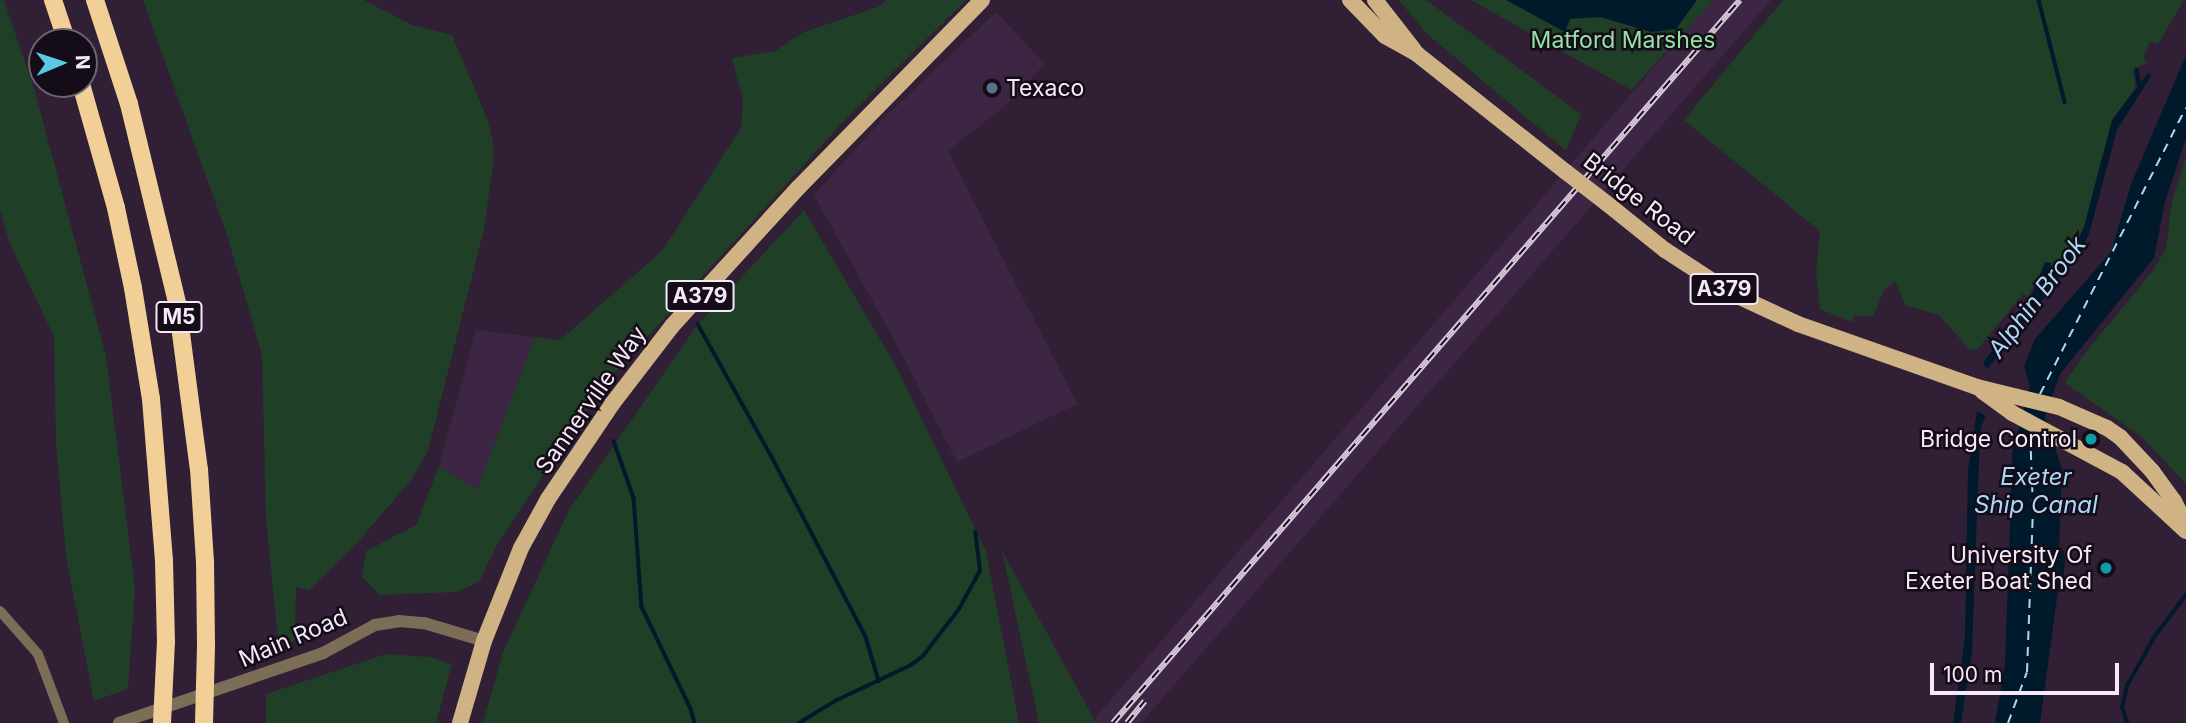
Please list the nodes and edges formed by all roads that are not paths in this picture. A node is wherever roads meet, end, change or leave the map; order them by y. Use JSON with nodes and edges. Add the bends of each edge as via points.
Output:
{"nodes":[{"id":1,"x":53,"y":0,"type":"edge"},
{"id":2,"x":95,"y":0,"type":"edge"},
{"id":3,"x":982,"y":0,"type":"edge"},
{"id":4,"x":1350,"y":0,"type":"edge"},
{"id":5,"x":1375,"y":0,"type":"edge"},
{"id":6,"x":62,"y":28,"type":"edge"},
{"id":7,"x":1417,"y":54,"type":"junction"},
{"id":8,"x":86,"y":98,"type":"edge"},
{"id":9,"x":1977,"y":387,"type":"junction"},
{"id":10,"x":2186,"y":528,"type":"edge"},
{"id":11,"x":0,"y":611,"type":"edge"},
{"id":12,"x":484,"y":641,"type":"junction"},
{"id":13,"x":64,"y":723,"type":"edge"},
{"id":14,"x":119,"y":723,"type":"edge"},
{"id":15,"x":162,"y":723,"type":"edge"},
{"id":16,"x":204,"y":723,"type":"edge"},
{"id":17,"x":460,"y":723,"type":"edge"}],
"edges":[{"from":1,"to":6,"type":"highway"},
{"from":2,"to":16,"type":"highway","number":"M5","bridge":true,"via":[[130,104],[177,303],[199,469],[205,562]]},
{"from":3,"to":12,"type":"main road","name":"Sannerville Way","number":"A379","via":[[798,188],[665,336],[612,404],[521,548]]},
{"from":4,"to":7,"type":"main road","name":"Bridge Road","number":"A379","via":[[1385,36]]},
{"from":5,"to":7,"type":"main road","number":"A379"},
{"from":7,"to":9,"type":"main road","name":"Bridge Road","number":"A379","bridge":true,"via":[[1664,250],[1731,293],[1798,324]]},
{"from":8,"to":15,"type":"highway","number":"M5","bridge":true,"via":[[118,221],[150,400],[164,561]]},
{"from":9,"to":10,"type":"main road","name":"Bridge Road","number":"A379","via":[[2020,417],[2122,472]]},
{"from":9,"to":10,"type":"main road","name":"Bridge Road","number":"A379","via":[[2059,407],[2120,436],[2164,486]]},
{"from":11,"to":13,"type":"street","via":[[38,654]]},
{"from":12,"to":14,"type":"street","name":"Main Road","via":[[424,623],[375,625],[323,653]]},
{"from":12,"to":17,"type":"main road","name":"Sannerville Way","number":"A379"}]}
